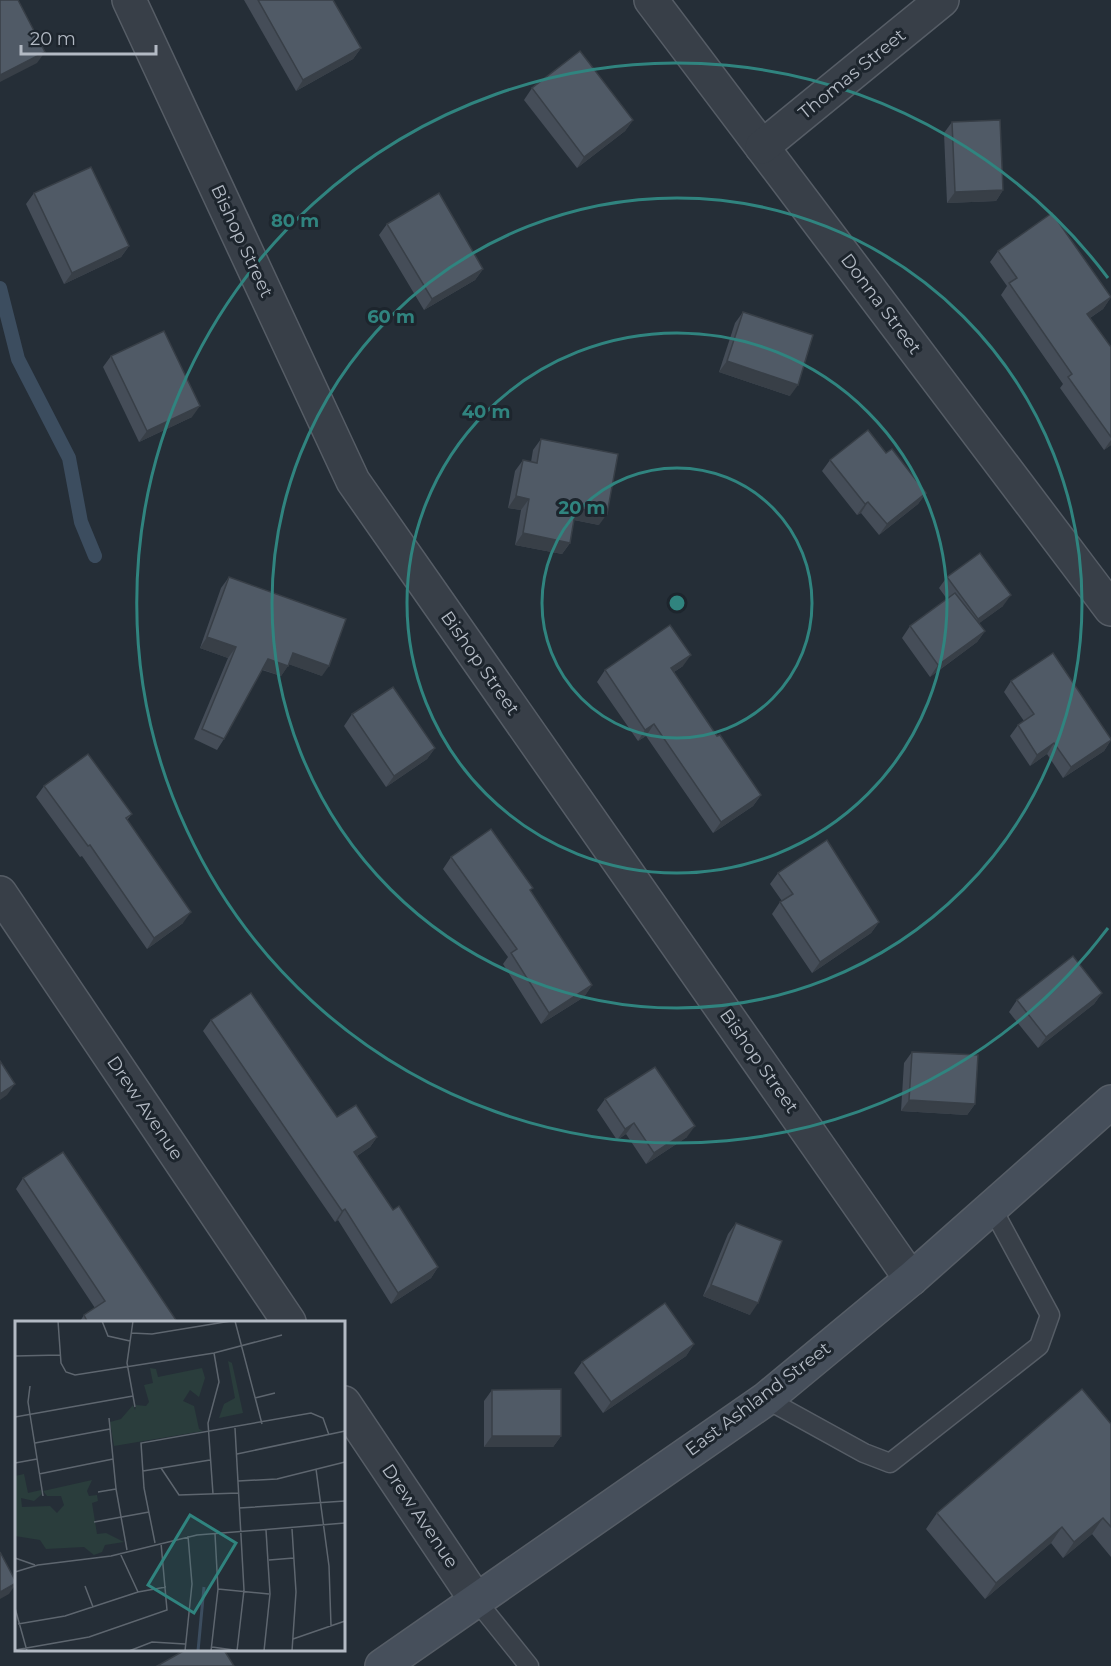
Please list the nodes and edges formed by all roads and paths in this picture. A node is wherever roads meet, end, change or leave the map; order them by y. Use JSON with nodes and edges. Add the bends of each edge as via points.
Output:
{"nodes":[{"id":1,"x":129,"y":0,"type":"edge"},
{"id":2,"x":651,"y":0,"type":"edge"},
{"id":3,"x":942,"y":0,"type":"edge"},
{"id":4,"x":762,"y":147,"type":"junction"},
{"id":5,"x":1111,"y":609,"type":"edge"},
{"id":6,"x":0,"y":893,"type":"edge"},
{"id":7,"x":1111,"y":1102,"type":"edge"},
{"id":8,"x":992,"y":1208,"type":"junction"},
{"id":9,"x":912,"y":1279,"type":"junction"},
{"id":10,"x":288,"y":1321,"type":"edge"},
{"id":11,"x":766,"y":1399,"type":"junction"},
{"id":12,"x":345,"y":1404,"type":"edge"},
{"id":13,"x":476,"y":1600,"type":"junction"},
{"id":14,"x":382,"y":1666,"type":"edge"},
{"id":15,"x":529,"y":1666,"type":"edge"}],
"edges":[{"from":1,"to":9,"type":"street","name":"Bishop Street","via":[[353,481]]},
{"from":2,"to":4,"type":"street","name":"Donna Street"},
{"from":3,"to":4,"type":"street","name":"Thomas Street"},
{"from":4,"to":5,"type":"street","name":"Donna Street"},
{"from":6,"to":10,"type":"street","name":"Drew Avenue"},
{"from":7,"to":8,"type":"main road","name":"East Ashland Street"},
{"from":8,"to":9,"type":"main road","name":"East Ashland Street"},
{"from":8,"to":11,"type":"lane","via":[[1050,1315],[1039,1346],[891,1463],[864,1454]]},
{"from":9,"to":11,"type":"main road","name":"East Ashland Street"},
{"from":11,"to":13,"type":"main road","name":"East Ashland Street"},
{"from":12,"to":13,"type":"street","name":"Drew Avenue"},
{"from":13,"to":14,"type":"main road","name":"East Ashland Street"},
{"from":13,"to":15,"type":"lane"}]}
